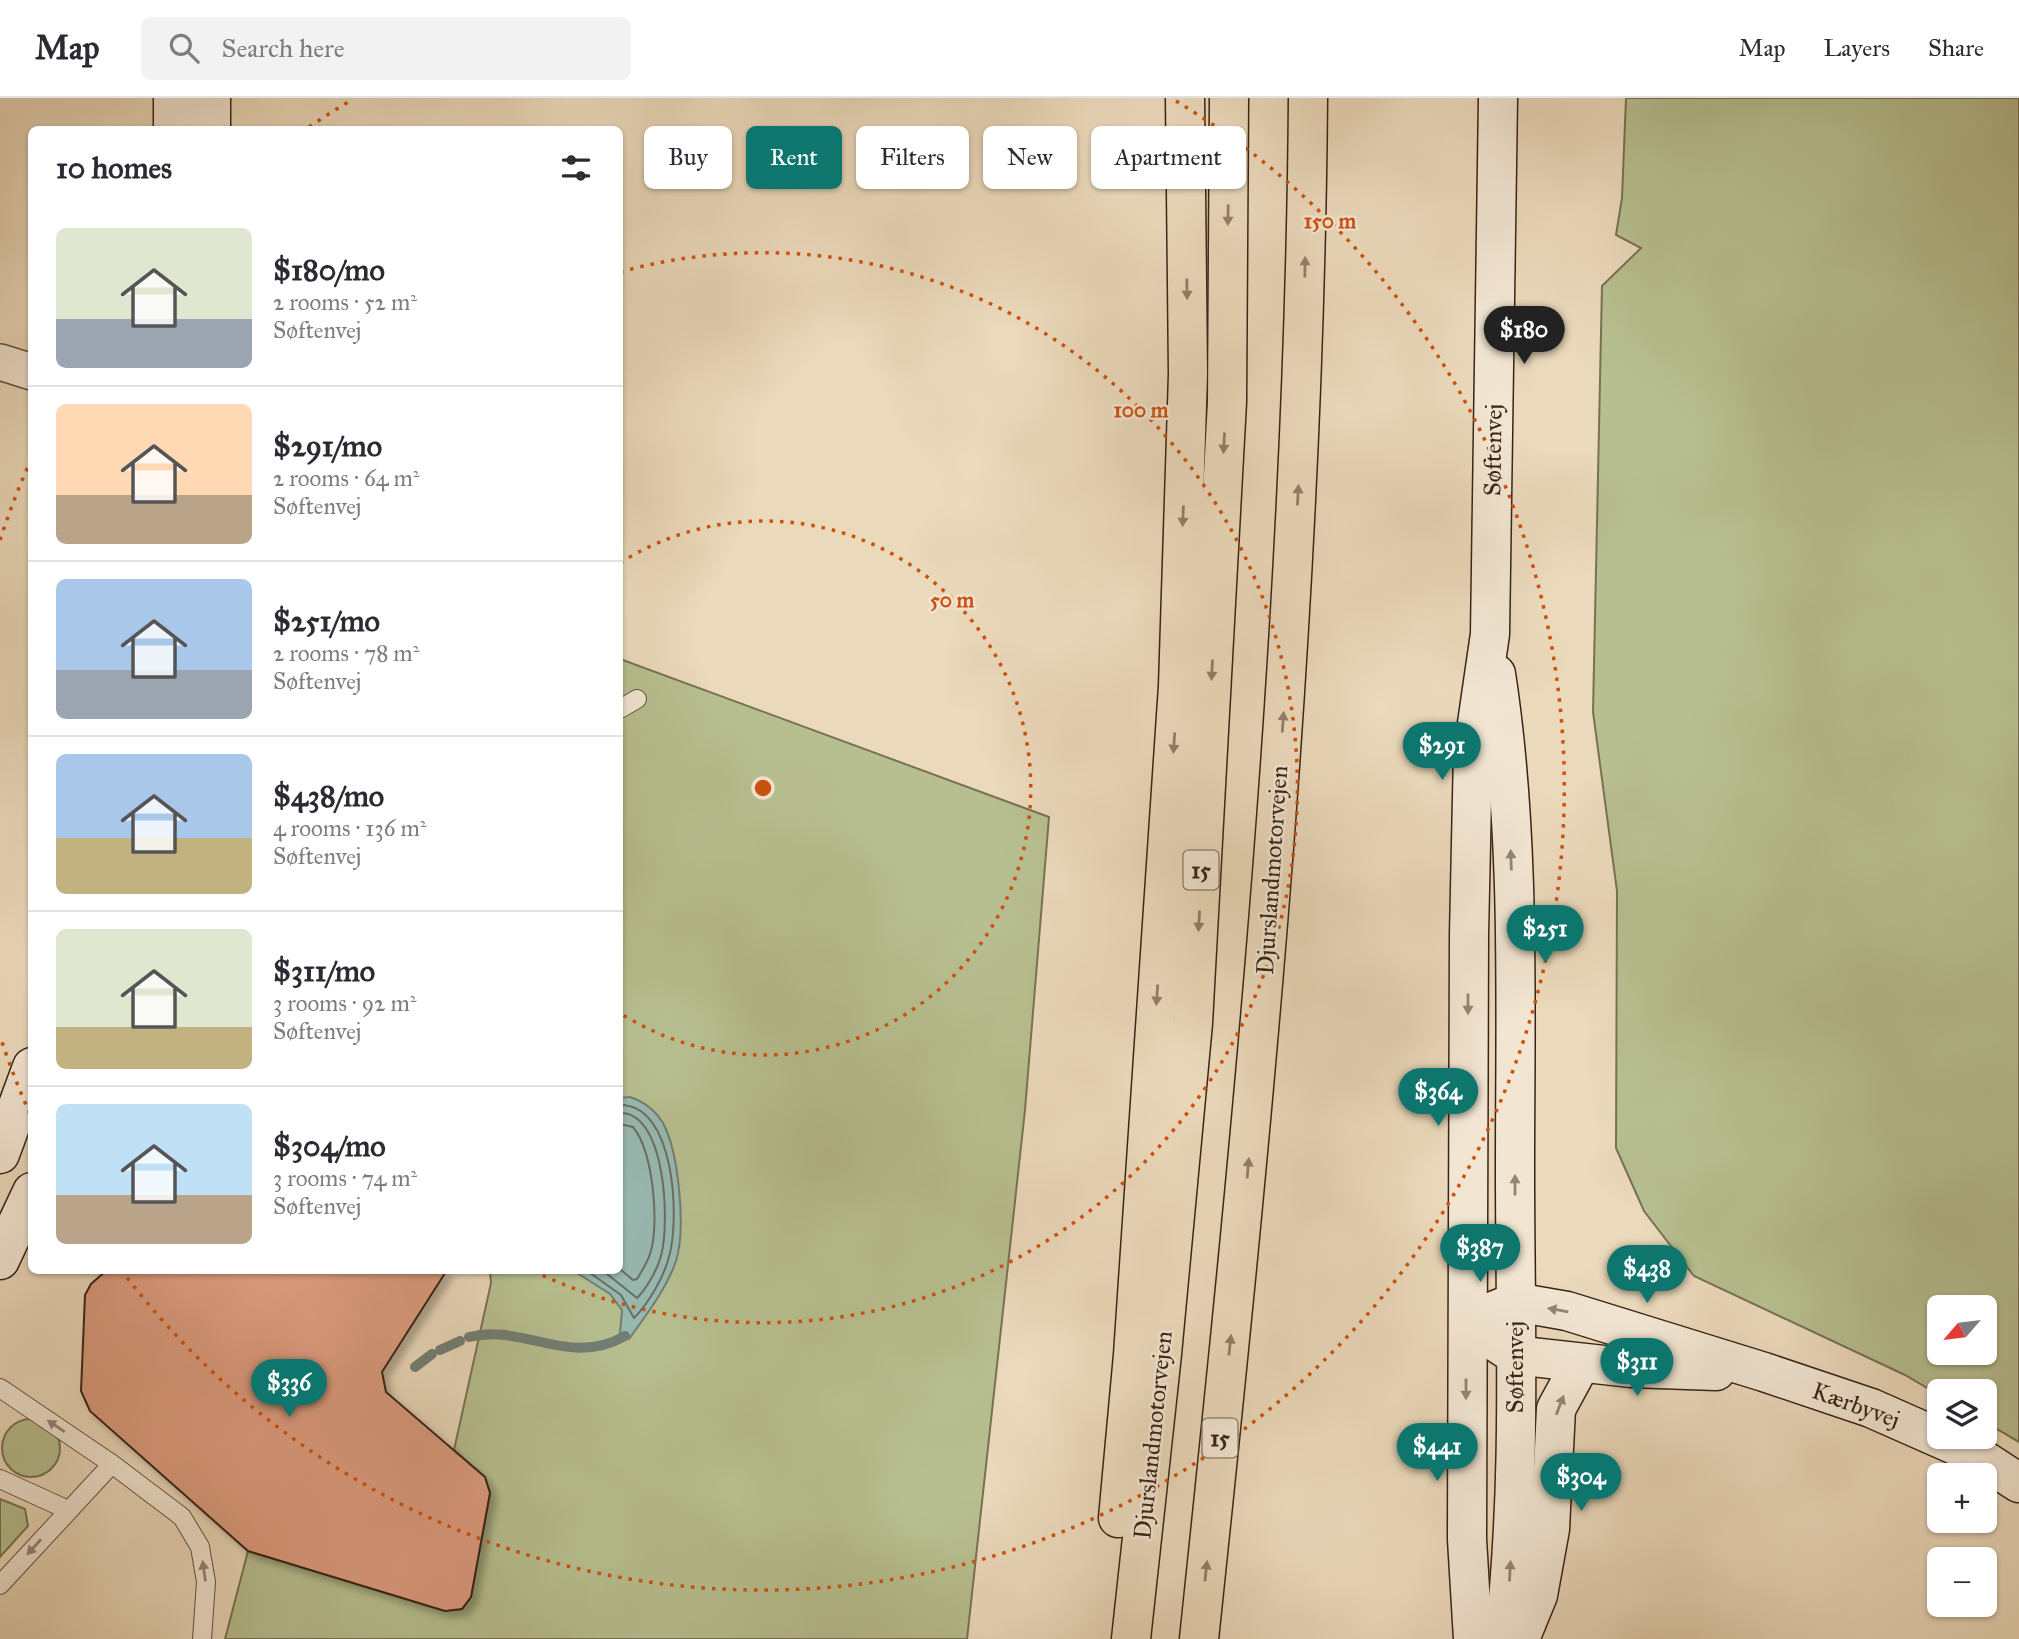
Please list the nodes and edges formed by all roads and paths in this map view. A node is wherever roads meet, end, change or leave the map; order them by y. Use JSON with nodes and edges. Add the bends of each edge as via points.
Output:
{"nodes":[{"id":1,"x":173,"y":98,"type":"edge"},
{"id":2,"x":211,"y":98,"type":"edge"},
{"id":3,"x":1185,"y":98,"type":"edge"},
{"id":4,"x":1229,"y":98,"type":"edge"},
{"id":5,"x":1308,"y":98,"type":"edge"},
{"id":6,"x":1314,"y":98,"type":"edge"},
{"id":7,"x":1498,"y":98,"type":"edge"},
{"id":8,"x":173,"y":126,"type":"edge"},
{"id":9,"x":211,"y":126,"type":"edge"},
{"id":10,"x":1307,"y":169,"type":"junction"},
{"id":11,"x":0,"y":362,"type":"edge"},
{"id":12,"x":28,"y":371,"type":"edge"},
{"id":13,"x":1490,"y":634,"type":"junction"},
{"id":14,"x":637,"y":699,"type":"dead end"},
{"id":15,"x":623,"y":707,"type":"edge"},
{"id":16,"x":28,"y":1078,"type":"edge"},
{"id":17,"x":0,"y":1154,"type":"edge"},
{"id":18,"x":28,"y":1200,"type":"edge"},
{"id":19,"x":0,"y":1260,"type":"edge"},
{"id":20,"x":1515,"y":1302,"type":"junction"},
{"id":21,"x":1466,"y":1321,"type":"junction"},
{"id":22,"x":1515,"y":1355,"type":"junction"},
{"id":23,"x":1581,"y":1363,"type":"junction"},
{"id":24,"x":1763,"y":1372,"type":"junction"},
{"id":25,"x":0,"y":1388,"type":"edge"},
{"id":26,"x":112,"y":1464,"type":"junction"},
{"id":27,"x":0,"y":1479,"type":"edge"},
{"id":28,"x":2019,"y":1483,"type":"edge"},
{"id":29,"x":68,"y":1510,"type":"junction"},
{"id":30,"x":0,"y":1585,"type":"edge"},
{"id":31,"x":202,"y":1639,"type":"edge"},
{"id":32,"x":1107,"y":1639,"type":"edge"},
{"id":33,"x":1131,"y":1639,"type":"edge"},
{"id":34,"x":1199,"y":1639,"type":"edge"},
{"id":35,"x":1474,"y":1639,"type":"edge"},
{"id":36,"x":1504,"y":1639,"type":"edge"},
{"id":37,"x":1520,"y":1639,"type":"edge"}],
"edges":[{"from":1,"to":8,"type":"main road"},
{"from":2,"to":9,"type":"main road"},
{"from":3,"to":32,"type":"highway","one_way":true,"via":[[1188,374],[1178,686],[1133,1355]]},
{"from":4,"to":33,"type":"highway","name":"Djurslandmotorvejen","number":"15","one_way":true,"via":[[1227,402],[1193,1023]]},
{"from":5,"to":10,"type":"highway","name":"Djurslandmotorvejen","number":"15"},
{"from":6,"to":10,"type":"highway"},
{"from":7,"to":13,"type":"main road","name":"Søftenvej"},
{"from":34,"to":10,"type":"highway","name":"Djurslandmotorvejen","number":"15","one_way":true,"via":[[1267,946],[1302,423]]},
{"from":11,"to":12,"type":"street"},
{"from":20,"to":13,"type":"main road","name":"Søftenvej","one_way":true,"via":[[1515,954],[1506,743]]},
{"from":13,"to":21,"type":"main road","name":"Søftenvej","one_way":true,"via":[[1473,751]]},
{"from":14,"to":15,"type":"lane"},
{"from":16,"to":17,"type":"main road"},
{"from":18,"to":19,"type":"main road"},
{"from":20,"to":21,"type":"main road"},
{"from":20,"to":22,"type":"main road","name":"Søftenvej"},
{"from":24,"to":20,"type":"main road","name":"Kærbyvej","one_way":true,"via":[[1567,1311]]},
{"from":21,"to":22,"type":"main road"},
{"from":21,"to":35,"type":"main road","name":"Søftenvej","one_way":true,"via":[[1467,1539]]},
{"from":22,"to":23,"type":"main road"},
{"from":36,"to":22,"type":"main road","name":"Søftenvej","one_way":true,"via":[[1515,1467]]},
{"from":23,"to":24,"type":"main road"},
{"from":37,"to":23,"type":"main road","one_way":true,"via":[[1538,1595],[1550,1529],[1556,1409]]},
{"from":24,"to":28,"type":"main road","name":"Kærbyvej","via":[[1871,1408],[1973,1453]]},
{"from":26,"to":25,"type":"lane","one_way":true},
{"from":26,"to":29,"type":"lane"},
{"from":31,"to":26,"type":"lane","one_way":true,"via":[[206,1582],[200,1547],[182,1517]]},
{"from":27,"to":29,"type":"lane"},
{"from":29,"to":30,"type":"lane","one_way":true}]}
